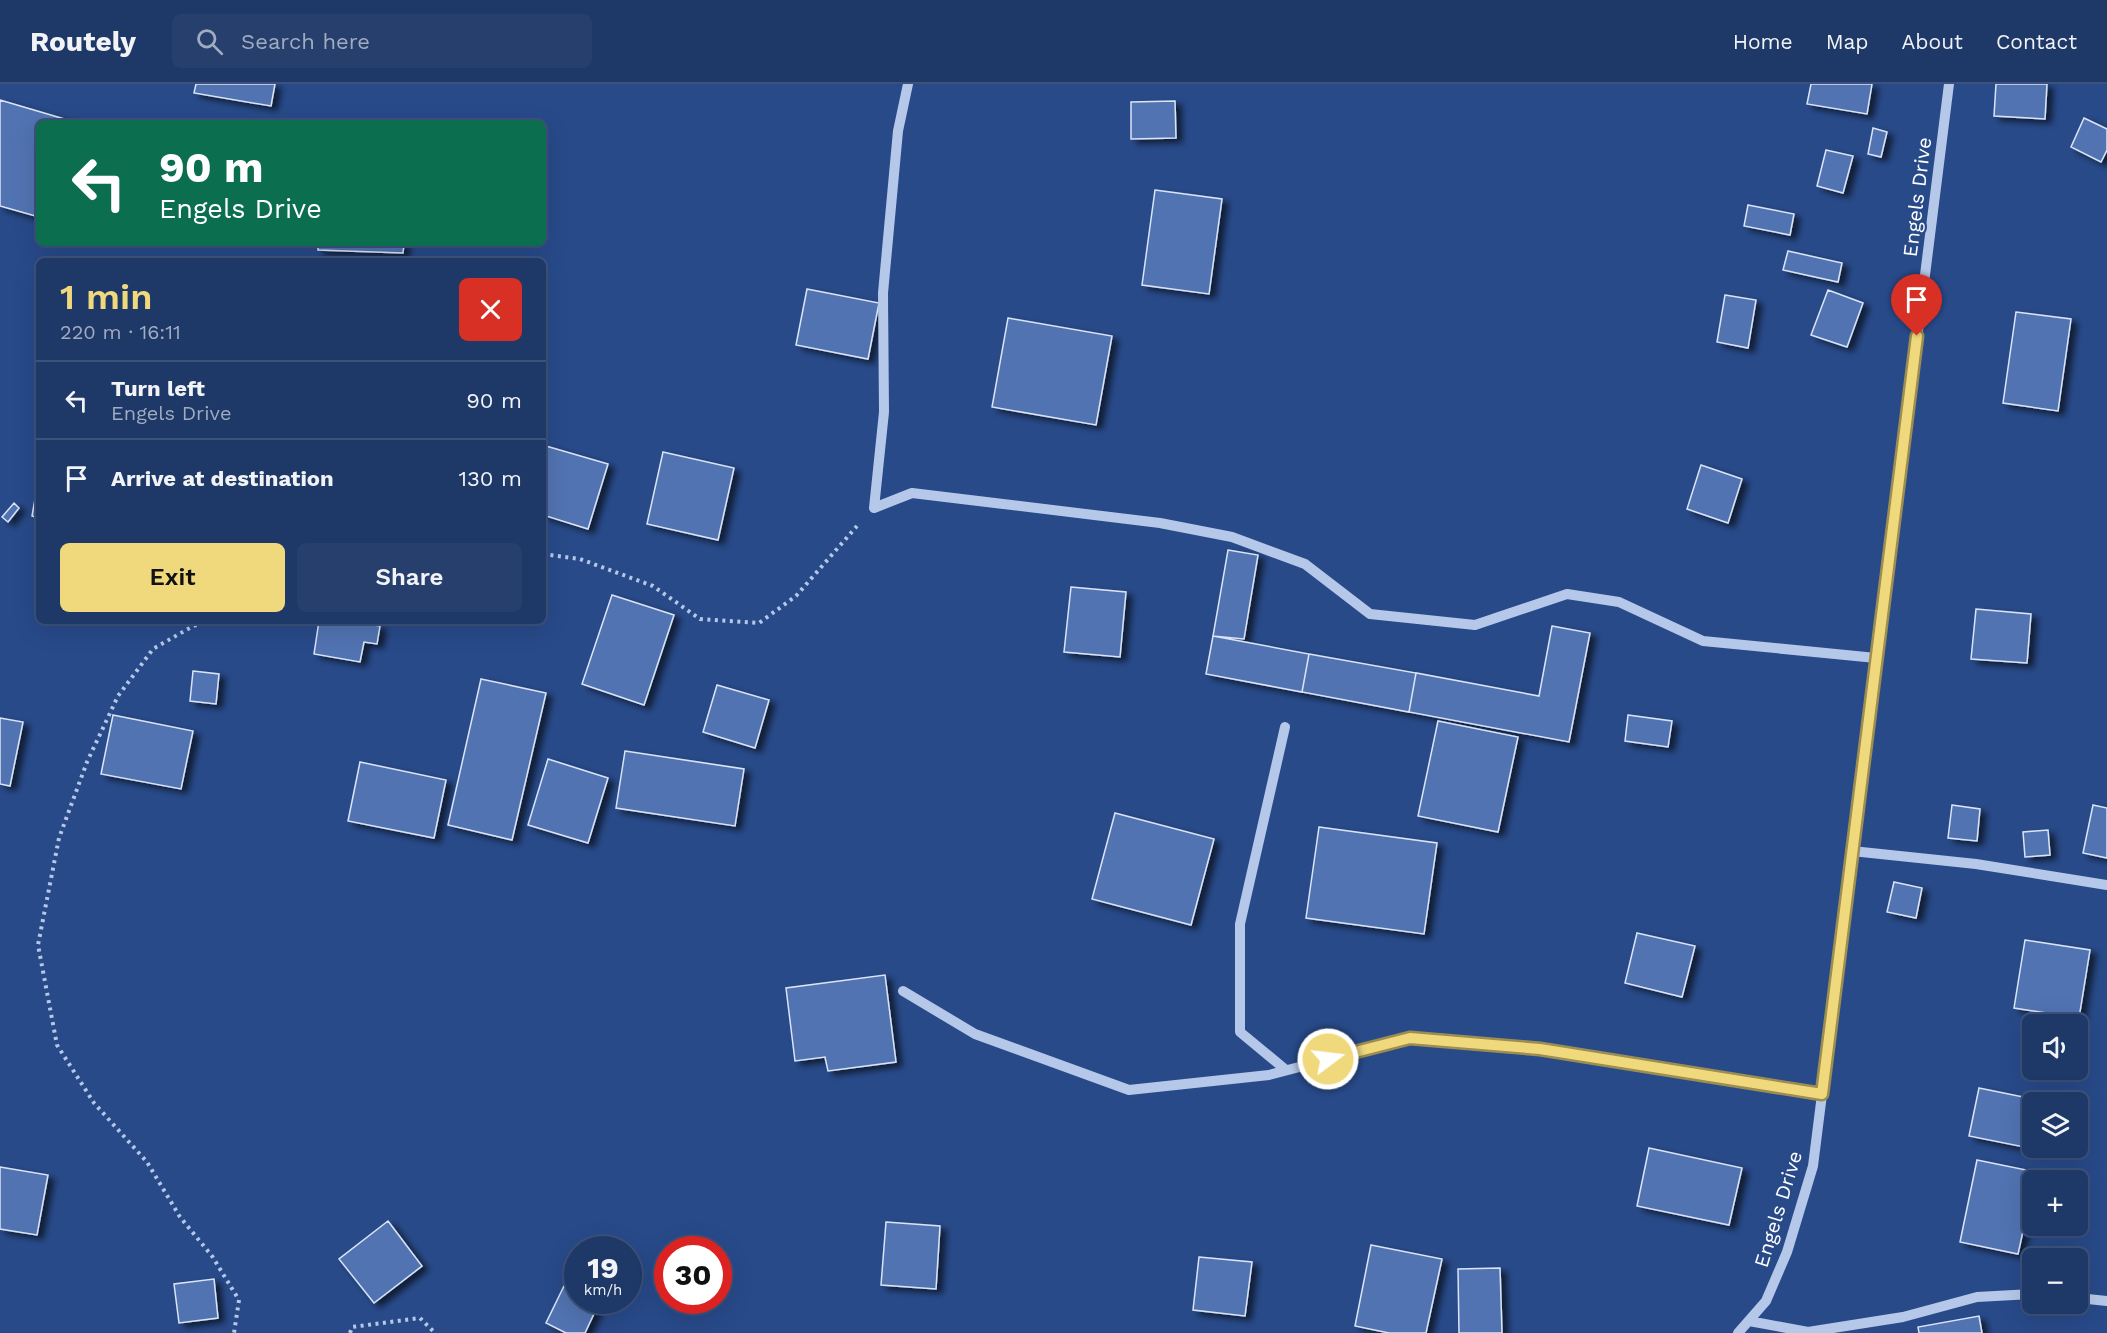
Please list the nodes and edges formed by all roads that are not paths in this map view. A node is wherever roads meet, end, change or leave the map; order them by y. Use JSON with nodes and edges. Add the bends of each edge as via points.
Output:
{"nodes":[{"id":1,"x":908,"y":84,"type":"edge"},
{"id":2,"x":1949,"y":84,"type":"edge"},
{"id":3,"x":1876,"y":658,"type":"junction"},
{"id":4,"x":1285,"y":727,"type":"dead end"},
{"id":5,"x":1852,"y":851,"type":"junction"},
{"id":6,"x":2107,"y":885,"type":"edge"},
{"id":7,"x":903,"y":991,"type":"dead end"},
{"id":8,"x":1286,"y":1070,"type":"junction"},
{"id":9,"x":1822,"y":1094,"type":"junction"},
{"id":10,"x":2022,"y":1295,"type":"edge"},
{"id":11,"x":2088,"y":1299,"type":"edge"},
{"id":12,"x":2107,"y":1301,"type":"edge"},
{"id":13,"x":1749,"y":1321,"type":"junction"},
{"id":14,"x":1738,"y":1333,"type":"edge"}],
"edges":[{"from":1,"to":3,"type":"street","via":[[898,131],[883,293],[884,412],[874,508],[912,493],[1160,523],[1232,537],[1305,564],[1370,614],[1475,626],[1567,594],[1619,602],[1703,641]]},
{"from":2,"to":3,"type":"street","name":"Engels Drive"},
{"from":3,"to":5,"type":"street","name":"Engels Drive"},
{"from":4,"to":8,"type":"street","via":[[1240,924],[1239,1032]]},
{"from":5,"to":6,"type":"street","via":[[1976,864]]},
{"from":5,"to":9,"type":"street","name":"Engels Drive"},
{"from":7,"to":8,"type":"street","via":[[975,1034],[1129,1090]]},
{"from":8,"to":9,"type":"street","via":[[1410,1038],[1540,1049]]},
{"from":9,"to":13,"type":"street","name":"Engels Drive","via":[[1813,1166],[1787,1252],[1766,1300]]},
{"from":10,"to":13,"type":"street","via":[[1977,1297],[1903,1317],[1808,1332]]},
{"from":11,"to":12,"type":"street"},
{"from":13,"to":14,"type":"street","name":"Engels Drive"}]}
